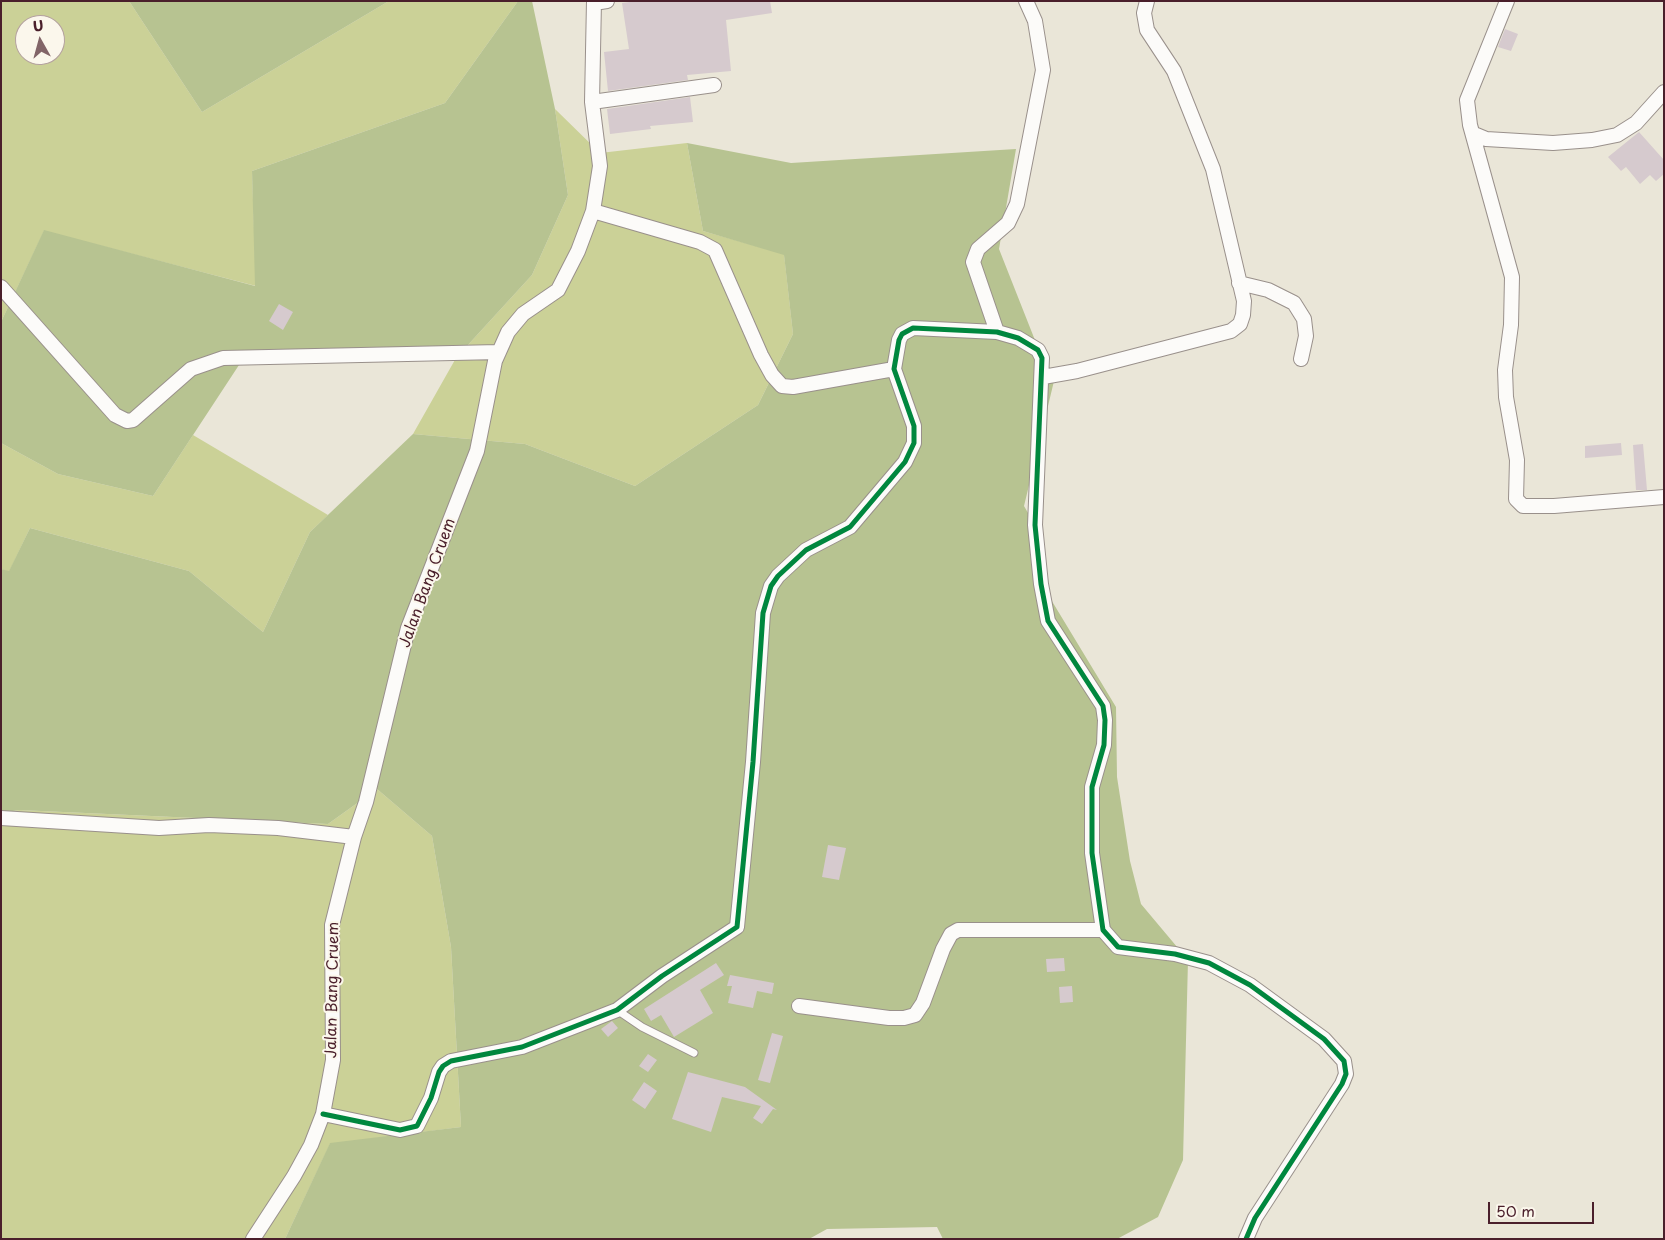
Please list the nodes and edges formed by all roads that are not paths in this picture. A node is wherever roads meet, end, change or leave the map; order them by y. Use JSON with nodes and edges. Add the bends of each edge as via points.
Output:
{"nodes":[{"id":1,"x":1026,"y":1,"type":"edge"},
{"id":2,"x":1147,"y":1,"type":"edge"},
{"id":3,"x":1507,"y":1,"type":"edge"},
{"id":4,"x":598,"y":2,"type":"edge"},
{"id":5,"x":714,"y":85,"type":"dead end"},
{"id":6,"x":1664,"y":92,"type":"edge"},
{"id":7,"x":592,"y":102,"type":"junction"},
{"id":8,"x":1474,"y":134,"type":"junction"},
{"id":9,"x":593,"y":211,"type":"junction"},
{"id":10,"x":1239,"y":283,"type":"junction"},
{"id":11,"x":1,"y":287,"type":"edge"},
{"id":12,"x":997,"y":332,"type":"junction"},
{"id":13,"x":499,"y":352,"type":"junction"},
{"id":14,"x":1301,"y":359,"type":"dead end"},
{"id":15,"x":894,"y":369,"type":"junction"},
{"id":16,"x":1043,"y":377,"type":"junction"},
{"id":17,"x":1664,"y":497,"type":"edge"},
{"id":18,"x":1,"y":818,"type":"edge"},
{"id":19,"x":354,"y":837,"type":"junction"},
{"id":20,"x":1103,"y":930,"type":"junction"},
{"id":21,"x":799,"y":1006,"type":"dead end"},
{"id":22,"x":617,"y":1010,"type":"junction"},
{"id":23,"x":694,"y":1053,"type":"dead end"},
{"id":24,"x":323,"y":1114,"type":"junction"},
{"id":25,"x":253,"y":1239,"type":"edge"},
{"id":26,"x":1246,"y":1239,"type":"edge"}],
"edges":[{"from":1,"to":12,"type":"street","via":[[1035,20],[1043,70],[1017,204],[1008,223],[978,249],[973,262]]},
{"from":2,"to":10,"type":"street","via":[[1144,13],[1147,30],[1174,71],[1212,169]]},
{"from":3,"to":8,"type":"street","via":[[1467,100]]},
{"from":4,"to":7,"type":"street","name":"Jalan Bang Cruem","via":[[590,68]]},
{"from":5,"to":7,"type":"street"},
{"from":6,"to":8,"type":"street","via":[[1636,123],[1616,135],[1553,143],[1486,139]]},
{"from":7,"to":9,"type":"street","name":"Jalan Bang Cruem","via":[[600,166]]},
{"from":8,"to":17,"type":"street","via":[[1512,277],[1511,325],[1505,370],[1517,460],[1516,499],[1523,506],[1554,506]]},
{"from":9,"to":13,"type":"street","name":"Jalan Bang Cruem","via":[[558,290],[523,314],[508,332]]},
{"from":9,"to":15,"type":"street","via":[[706,245],[718,253],[761,355],[782,386],[793,387]]},
{"from":10,"to":14,"type":"street","via":[[1268,290],[1294,303],[1304,319],[1306,336]]},
{"from":10,"to":16,"type":"street","via":[[1244,301],[1243,315],[1240,324],[1231,331]]},
{"from":11,"to":13,"type":"street","via":[[115,415],[127,421],[133,420],[191,369],[222,358]]},
{"from":12,"to":15,"type":"street","via":[[913,328],[902,334],[899,340]]},
{"from":12,"to":16,"type":"street","via":[[1018,338],[1038,350]]},
{"from":13,"to":19,"type":"street","name":"Jalan Bang Cruem","via":[[477,451],[408,628],[366,802]]},
{"from":15,"to":22,"type":"street","via":[[914,426],[914,443],[905,462],[850,527],[806,550],[778,576],[765,600],[737,927]]},
{"from":16,"to":20,"type":"street","via":[[1035,525],[1042,593],[1048,621],[1103,706],[1105,720],[1104,745],[1092,787],[1092,853]]},
{"from":18,"to":19,"type":"street","via":[[159,828],[209,825],[278,828]]},
{"from":19,"to":24,"type":"street","name":"Jalan Bang Cruem","via":[[332,925],[333,1060]]},
{"from":20,"to":21,"type":"street","via":[[958,930],[951,934],[923,1003],[914,1014],[904,1018]]},
{"from":20,"to":26,"type":"street","via":[[1118,947],[1174,954],[1209,963],[1250,985],[1324,1039],[1344,1060],[1346,1074],[1342,1084],[1255,1218]]},
{"from":22,"to":23,"type":"lane","via":[[642,1027]]},
{"from":22,"to":24,"type":"street","via":[[522,1047],[451,1061],[439,1072],[422,1118],[417,1126],[410,1129],[400,1130]]},
{"from":24,"to":25,"type":"street","name":"Jalan Bang Cruem","via":[[294,1176]]}]}
